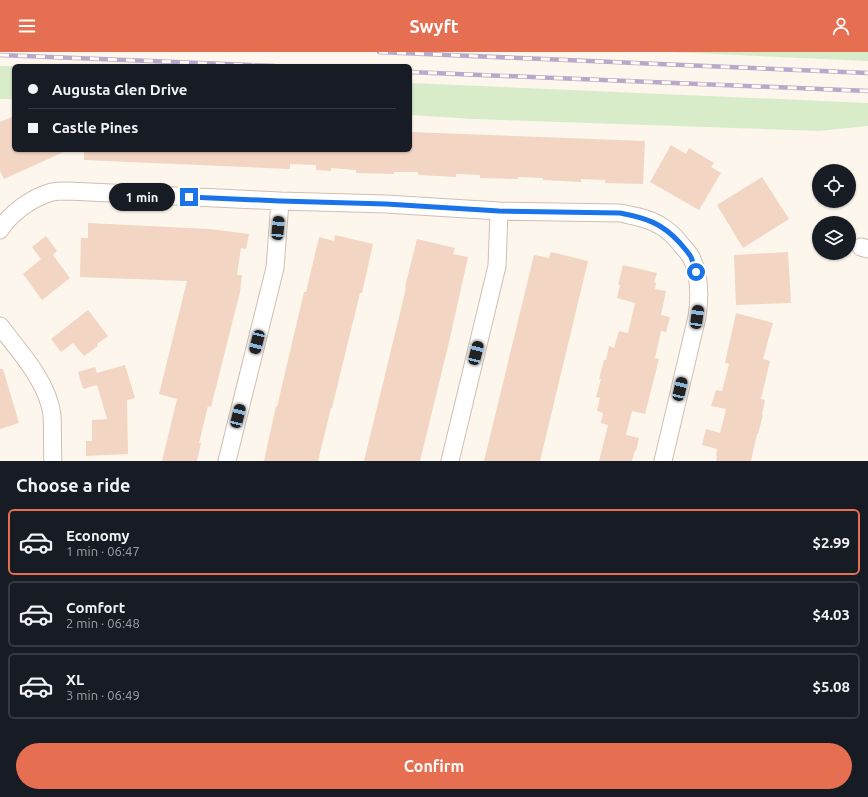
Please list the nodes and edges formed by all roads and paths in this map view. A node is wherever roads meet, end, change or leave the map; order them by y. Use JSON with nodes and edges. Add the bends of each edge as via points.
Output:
{"nodes":[{"id":1,"x":280,"y":201,"type":"junction"},
{"id":2,"x":499,"y":211,"type":"junction"},
{"id":3,"x":0,"y":230,"type":"edge"},
{"id":4,"x":0,"y":326,"type":"edge"},
{"id":5,"x":52,"y":461,"type":"edge"},
{"id":6,"x":227,"y":461,"type":"edge"},
{"id":7,"x":450,"y":461,"type":"edge"},
{"id":8,"x":663,"y":461,"type":"edge"}],
"edges":[{"from":1,"to":2,"type":"street"},
{"from":1,"to":3,"type":"street","via":[[52,192],[26,204]]},
{"from":1,"to":6,"type":"street","via":[[275,268]]},
{"from":2,"to":7,"type":"street","via":[[497,266]]},
{"from":2,"to":8,"type":"street","via":[[620,213],[636,216],[661,226],[672,234],[690,256],[699,287],[699,302]]},
{"from":4,"to":5,"type":"street","via":[[36,374],[47,395],[52,414]]}]}
